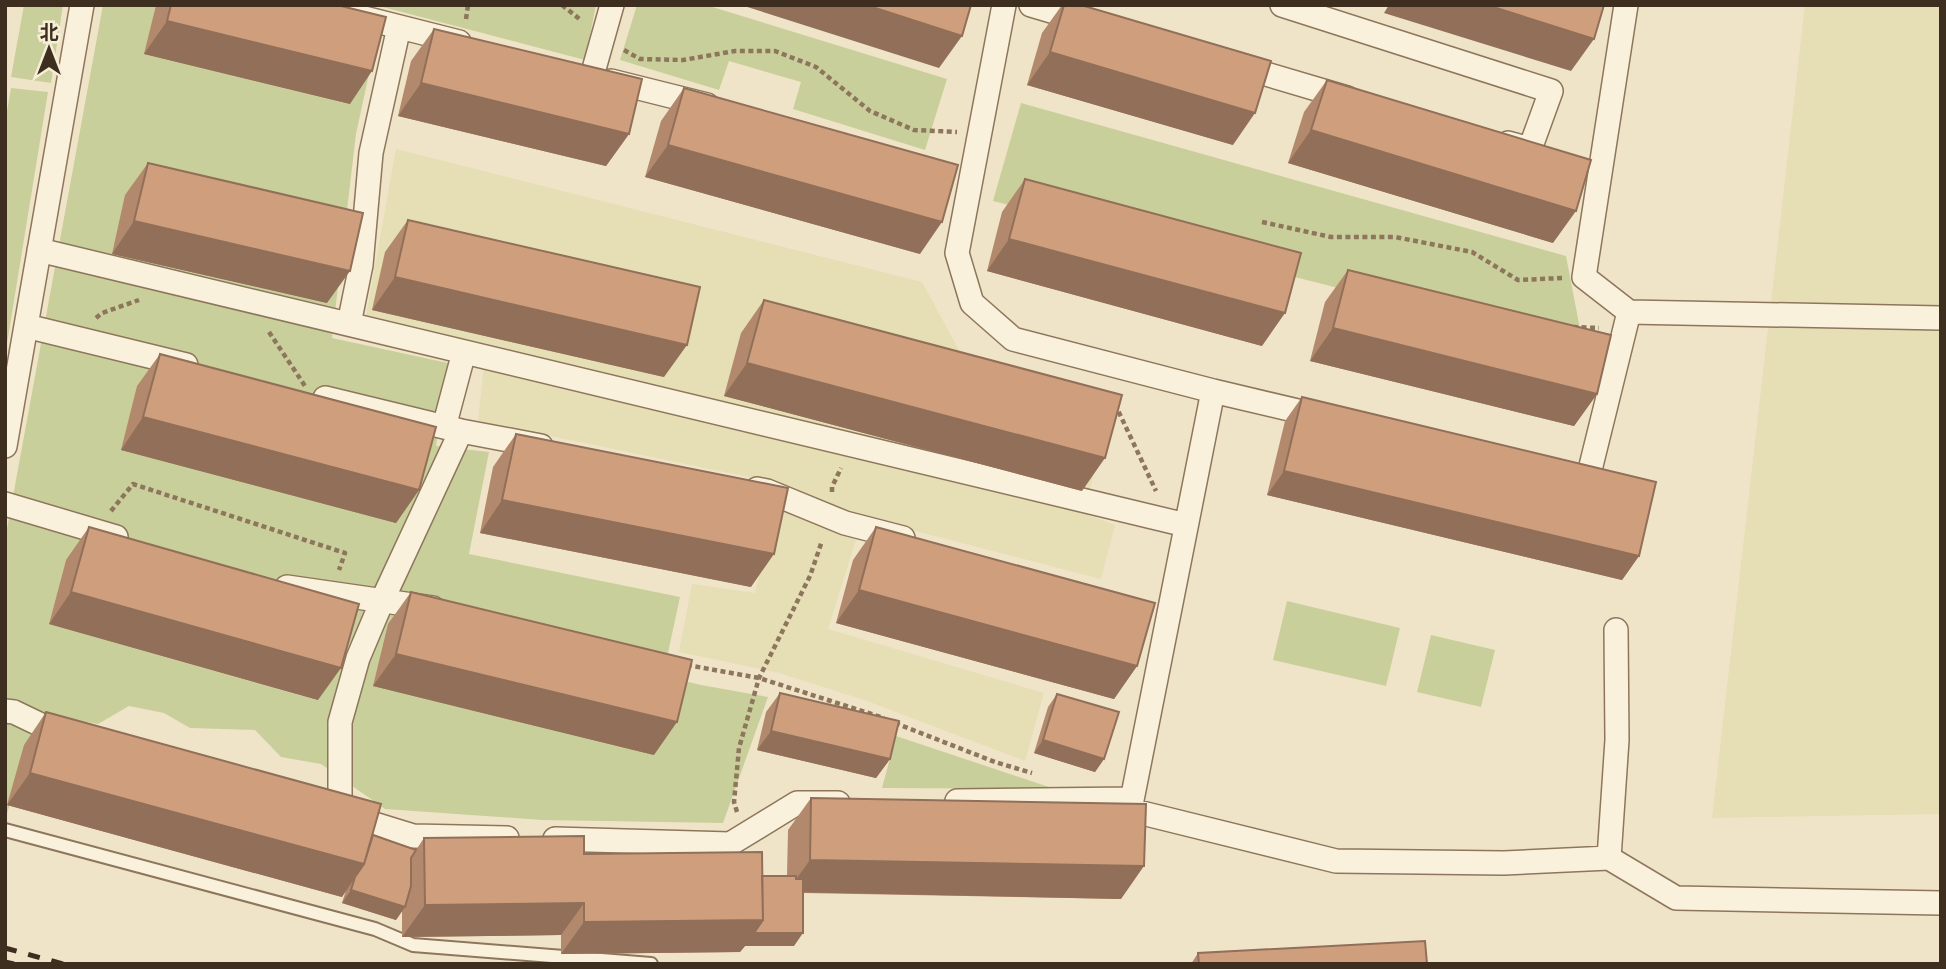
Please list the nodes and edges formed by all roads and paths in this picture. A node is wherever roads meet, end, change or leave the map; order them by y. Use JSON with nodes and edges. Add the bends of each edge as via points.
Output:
{"nodes":[{"id":1,"x":82,"y":5,"type":"edge"},
{"id":2,"x":313,"y":5,"type":"edge"},
{"id":3,"x":562,"y":5,"type":"edge"},
{"id":4,"x":612,"y":5,"type":"edge"},
{"id":5,"x":1004,"y":5,"type":"edge"},
{"id":6,"x":1031,"y":5,"type":"edge"},
{"id":7,"x":1282,"y":5,"type":"edge"},
{"id":8,"x":1626,"y":5,"type":"edge"},
{"id":9,"x":399,"y":27,"type":"junction"},
{"id":10,"x":1109,"y":28,"type":"edge"},
{"id":11,"x":603,"y":37,"type":"junction"},
{"id":12,"x":479,"y":47,"type":"edge"},
{"id":13,"x":1212,"y":58,"type":"edge"},
{"id":14,"x":567,"y":70,"type":"edge"},
{"id":15,"x":592,"y":76,"type":"junction"},
{"id":16,"x":1368,"y":104,"type":"edge"},
{"id":17,"x":726,"y":110,"type":"edge"},
{"id":18,"x":1490,"y":138,"type":"edge"},
{"id":19,"x":963,"y":170,"type":"junction"},
{"id":20,"x":1262,"y":222,"type":"dead end"},
{"id":21,"x":39,"y":250,"type":"junction"},
{"id":22,"x":1584,"y":277,"type":"junction"},
{"id":23,"x":143,"y":299,"type":"dead end"},
{"id":24,"x":1941,"y":318,"type":"edge"},
{"id":25,"x":1627,"y":320,"type":"junction"},
{"id":26,"x":349,"y":324,"type":"junction"},
{"id":27,"x":26,"y":326,"type":"junction"},
{"id":28,"x":1564,"y":327,"type":"edge"},
{"id":29,"x":258,"y":328,"type":"dead end"},
{"id":30,"x":70,"y":337,"type":"junction"},
{"id":31,"x":464,"y":352,"type":"junction"},
{"id":32,"x":204,"y":369,"type":"edge"},
{"id":33,"x":1213,"y":391,"type":"junction"},
{"id":34,"x":304,"y":393,"type":"joint"},
{"id":35,"x":1110,"y":393,"type":"edge"},
{"id":36,"x":8,"y":417,"type":"edge"},
{"id":37,"x":1347,"y":422,"type":"edge"},
{"id":38,"x":453,"y":429,"type":"junction"},
{"id":39,"x":852,"y":445,"type":"junction"},
{"id":40,"x":5,"y":446,"type":"edge"},
{"id":41,"x":568,"y":452,"type":"edge"},
{"id":42,"x":1562,"y":472,"type":"edge"},
{"id":43,"x":1588,"y":478,"type":"junction"},
{"id":44,"x":1615,"y":484,"type":"edge"},
{"id":45,"x":740,"y":486,"type":"edge"},
{"id":46,"x":5,"y":504,"type":"edge"},
{"id":47,"x":831,"y":517,"type":"junction"},
{"id":48,"x":1178,"y":523,"type":"junction"},
{"id":49,"x":95,"y":531,"type":"junction"},
{"id":50,"x":135,"y":542,"type":"edge"},
{"id":51,"x":925,"y":544,"type":"edge"},
{"id":52,"x":265,"y":580,"type":"edge"},
{"id":53,"x":331,"y":594,"type":"junction"},
{"id":54,"x":382,"y":601,"type":"junction"},
{"id":55,"x":454,"y":611,"type":"edge"},
{"id":56,"x":1615,"y":629,"type":"dead end"},
{"id":57,"x":679,"y":663,"type":"edge"},
{"id":58,"x":759,"y":678,"type":"junction"},
{"id":59,"x":5,"y":711,"type":"edge"},
{"id":60,"x":93,"y":741,"type":"edge"},
{"id":61,"x":1034,"y":774,"type":"dead end"},
{"id":62,"x":1132,"y":799,"type":"junction"},
{"id":63,"x":934,"y":802,"type":"edge"},
{"id":64,"x":865,"y":803,"type":"edge"},
{"id":65,"x":314,"y":806,"type":"edge"},
{"id":66,"x":340,"y":814,"type":"junction"},
{"id":67,"x":5,"y":830,"type":"edge"},
{"id":68,"x":743,"y":836,"type":"junction"},
{"id":69,"x":1609,"y":858,"type":"junction"},
{"id":70,"x":1941,"y":903,"type":"edge"},
{"id":71,"x":651,"y":964,"type":"edge"}],
"edges":[{"from":1,"to":21,"type":"street"},
{"from":2,"to":9,"type":"street"},
{"from":3,"to":11,"type":"path"},
{"from":4,"to":11,"type":"street"},
{"from":5,"to":19,"type":"street"},
{"from":6,"to":10,"type":"street"},
{"from":7,"to":18,"type":"street","via":[[1551,92],[1530,149]]},
{"from":8,"to":22,"type":"street"},
{"from":9,"to":12,"type":"street"},
{"from":9,"to":26,"type":"street","via":[[371,153]]},
{"from":11,"to":15,"type":"street"},
{"from":11,"to":19,"type":"path","via":[[640,59],[775,51],[816,67],[870,111],[914,130],[959,132]]},
{"from":13,"to":16,"type":"street"},
{"from":14,"to":15,"type":"street"},
{"from":15,"to":17,"type":"street"},
{"from":19,"to":33,"type":"street","via":[[957,253],[972,303],[1013,339]]},
{"from":20,"to":22,"type":"path","via":[[1331,237],[1395,237],[1472,252],[1518,280]]},
{"from":21,"to":26,"type":"street"},
{"from":21,"to":27,"type":"street"},
{"from":22,"to":25,"type":"street"},
{"from":23,"to":30,"type":"path","via":[[102,313]]},
{"from":24,"to":25,"type":"street"},
{"from":25,"to":28,"type":"path"},
{"from":25,"to":43,"type":"street"},
{"from":26,"to":31,"type":"street"},
{"from":27,"to":30,"type":"street"},
{"from":27,"to":36,"type":"street"},
{"from":29,"to":34,"type":"path","via":[[270,332]]},
{"from":30,"to":32,"type":"street"},
{"from":31,"to":38,"type":"street"},
{"from":31,"to":39,"type":"street"},
{"from":33,"to":37,"type":"street"},
{"from":33,"to":48,"type":"street"},
{"from":34,"to":38,"type":"street"},
{"from":35,"to":48,"type":"path"},
{"from":36,"to":40,"type":"street"},
{"from":38,"to":41,"type":"street"},
{"from":38,"to":54,"type":"street"},
{"from":39,"to":47,"type":"path","via":[[832,487]]},
{"from":39,"to":48,"type":"street"},
{"from":42,"to":43,"type":"street"},
{"from":43,"to":44,"type":"street"},
{"from":45,"to":47,"type":"street","via":[[767,491]]},
{"from":46,"to":49,"type":"street"},
{"from":47,"to":51,"type":"street"},
{"from":47,"to":58,"type":"path","via":[[810,576]]},
{"from":48,"to":62,"type":"street"},
{"from":49,"to":50,"type":"street"},
{"from":49,"to":53,"type":"path","via":[[133,484],[345,553]]},
{"from":52,"to":53,"type":"street"},
{"from":53,"to":54,"type":"street"},
{"from":54,"to":55,"type":"street"},
{"from":54,"to":66,"type":"street","via":[[358,658],[340,722]]},
{"from":56,"to":69,"type":"street","via":[[1616,740]]},
{"from":57,"to":58,"type":"path"},
{"from":58,"to":61,"type":"path","via":[[873,714]]},
{"from":58,"to":68,"type":"path","via":[[739,748],[734,802]]},
{"from":59,"to":60,"type":"street"},
{"from":62,"to":63,"type":"street"},
{"from":62,"to":69,"type":"street","via":[[1130,810],[1336,861],[1504,863]]},
{"from":64,"to":68,"type":"street","via":[[797,803]]},
{"from":65,"to":66,"type":"street"},
{"from":66,"to":68,"type":"street","via":[[413,836],[730,844]]},
{"from":67,"to":71,"type":"lane","via":[[375,929],[413,945]]},
{"from":69,"to":70,"type":"street","via":[[1676,898]]}]}
